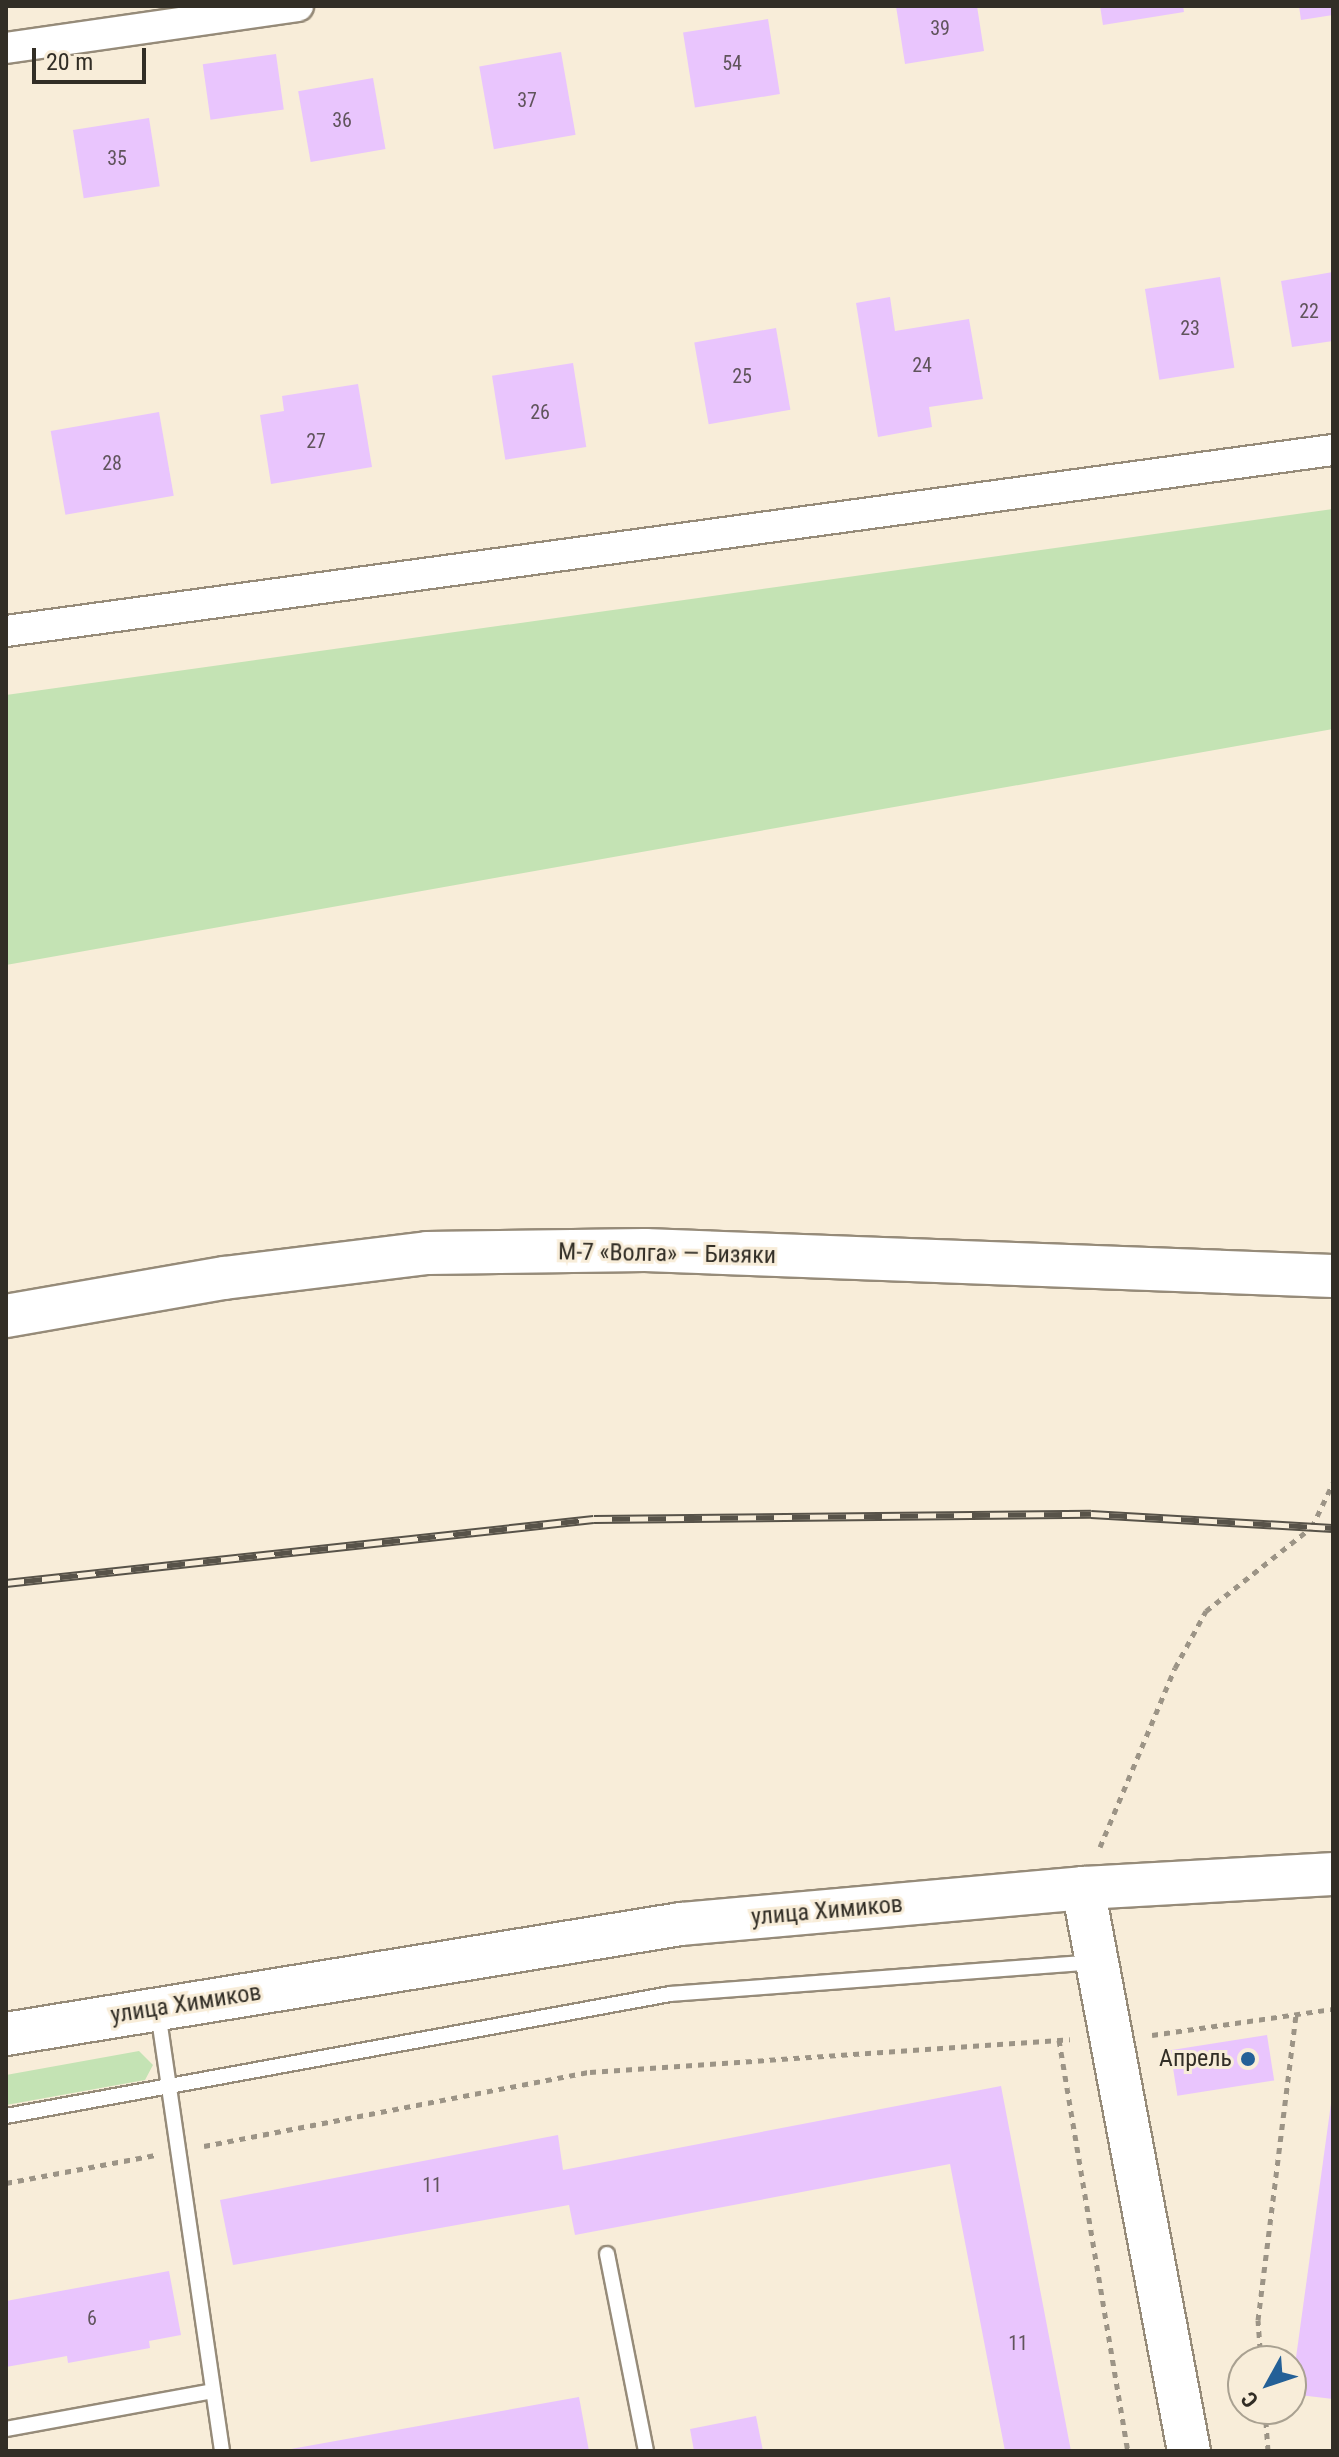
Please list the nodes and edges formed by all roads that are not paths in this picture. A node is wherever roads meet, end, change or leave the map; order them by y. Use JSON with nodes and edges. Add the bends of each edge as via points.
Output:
{"nodes":[{"id":1,"x":298,"y":6,"type":"edge"},
{"id":2,"x":6,"y":48,"type":"edge"},
{"id":3,"x":1333,"y":450,"type":"edge"},
{"id":4,"x":6,"y":631,"type":"edge"},
{"id":5,"x":1333,"y":1276,"type":"edge"},
{"id":6,"x":6,"y":1316,"type":"edge"},
{"id":7,"x":1333,"y":1874,"type":"edge"},
{"id":8,"x":1083,"y":1888,"type":"junction"},
{"id":9,"x":1098,"y":1962,"type":"junction"},
{"id":10,"x":157,"y":2008,"type":"junction"},
{"id":11,"x":6,"y":2034,"type":"edge"},
{"id":12,"x":172,"y":2088,"type":"junction"},
{"id":13,"x":6,"y":2116,"type":"edge"},
{"id":14,"x":607,"y":2254,"type":"dead end"},
{"id":15,"x":213,"y":2391,"type":"junction"},
{"id":16,"x":6,"y":2429,"type":"edge"},
{"id":17,"x":222,"y":2451,"type":"edge"},
{"id":18,"x":646,"y":2451,"type":"edge"},
{"id":19,"x":1189,"y":2451,"type":"edge"}],
"edges":[{"from":1,"to":2,"type":"street"},
{"from":3,"to":4,"type":"street"},
{"from":5,"to":6,"type":"main road","name":"М-7 «Волга» — Бизяки","via":[[645,1250],[427,1253],[224,1278]]},
{"from":7,"to":8,"type":"main road","name":"улица Химиков"},
{"from":8,"to":9,"type":"main road"},
{"from":8,"to":10,"type":"main road","name":"улица Химиков","via":[[681,1924]]},
{"from":9,"to":12,"type":"lane","via":[[670,1994]]},
{"from":9,"to":19,"type":"main road"},
{"from":10,"to":11,"type":"main road","name":"улица Химиков"},
{"from":10,"to":12,"type":"lane"},
{"from":12,"to":13,"type":"lane"},
{"from":12,"to":15,"type":"lane"},
{"from":14,"to":18,"type":"lane"},
{"from":15,"to":16,"type":"lane"},
{"from":15,"to":17,"type":"lane"}]}
